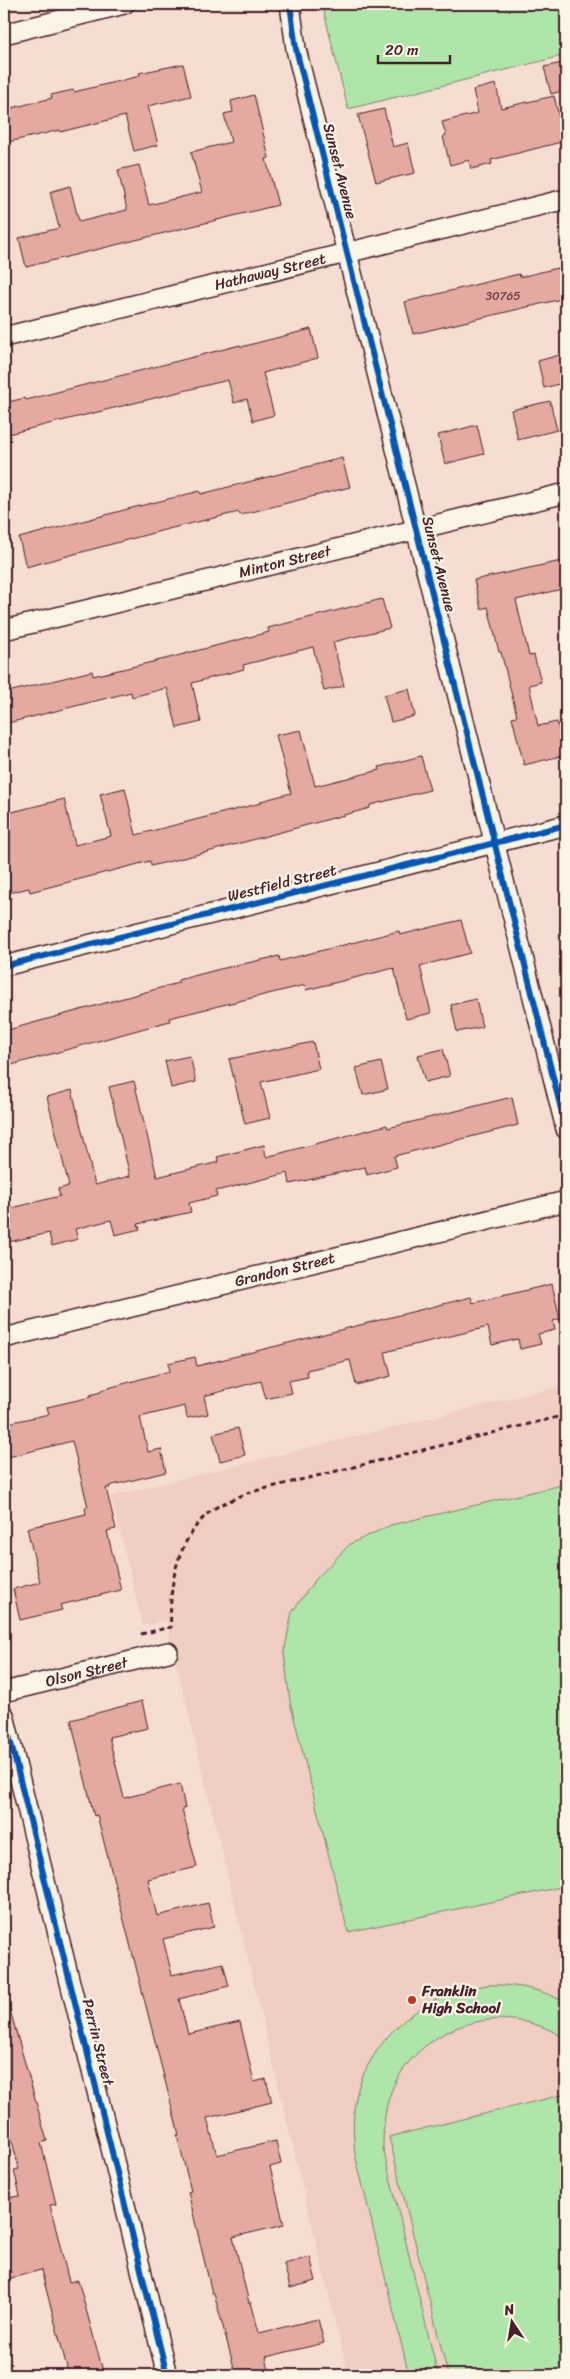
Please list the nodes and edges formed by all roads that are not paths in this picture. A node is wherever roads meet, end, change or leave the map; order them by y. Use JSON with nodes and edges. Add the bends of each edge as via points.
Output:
{"nodes":[{"id":1,"x":124,"y":4,"type":"edge"},
{"id":2,"x":290,"y":4,"type":"edge"},
{"id":3,"x":4,"y":34,"type":"edge"},
{"id":4,"x":566,"y":199,"type":"edge"},
{"id":5,"x":348,"y":253,"type":"junction"},
{"id":6,"x":4,"y":338,"type":"edge"},
{"id":7,"x":566,"y":493,"type":"edge"},
{"id":8,"x":418,"y":529,"type":"junction"},
{"id":9,"x":4,"y":630,"type":"edge"},
{"id":10,"x":566,"y":825,"type":"edge"},
{"id":11,"x":495,"y":842,"type":"junction"},
{"id":12,"x":4,"y":966,"type":"edge"},
{"id":13,"x":566,"y":1129,"type":"edge"},
{"id":14,"x":566,"y":1201,"type":"edge"},
{"id":15,"x":4,"y":1338,"type":"edge"},
{"id":16,"x":168,"y":1652,"type":"dead end"},
{"id":17,"x":4,"y":1692,"type":"edge"},
{"id":18,"x":4,"y":1715,"type":"edge"},
{"id":19,"x":167,"y":2375,"type":"edge"}],
"edges":[{"from":1,"to":3,"type":"street"},
{"from":2,"to":5,"type":"street","name":"Sunset Avenue","via":[[296,49]]},
{"from":4,"to":5,"type":"street","name":"Hathaway Street"},
{"from":5,"to":6,"type":"street","name":"Hathaway Street"},
{"from":5,"to":8,"type":"street","name":"Sunset Avenue"},
{"from":7,"to":8,"type":"street","name":"Minton Street"},
{"from":8,"to":9,"type":"street","name":"Minton Street"},
{"from":8,"to":11,"type":"street","name":"Sunset Avenue"},
{"from":10,"to":11,"type":"street","name":"Westfield Street"},
{"from":11,"to":12,"type":"street","name":"Westfield Street"},
{"from":11,"to":13,"type":"street","name":"Sunset Avenue"},
{"from":14,"to":15,"type":"street","name":"Grandon Street"},
{"from":16,"to":17,"type":"street","name":"Olson Street"},
{"from":18,"to":19,"type":"street","name":"Perrin Street"}]}
